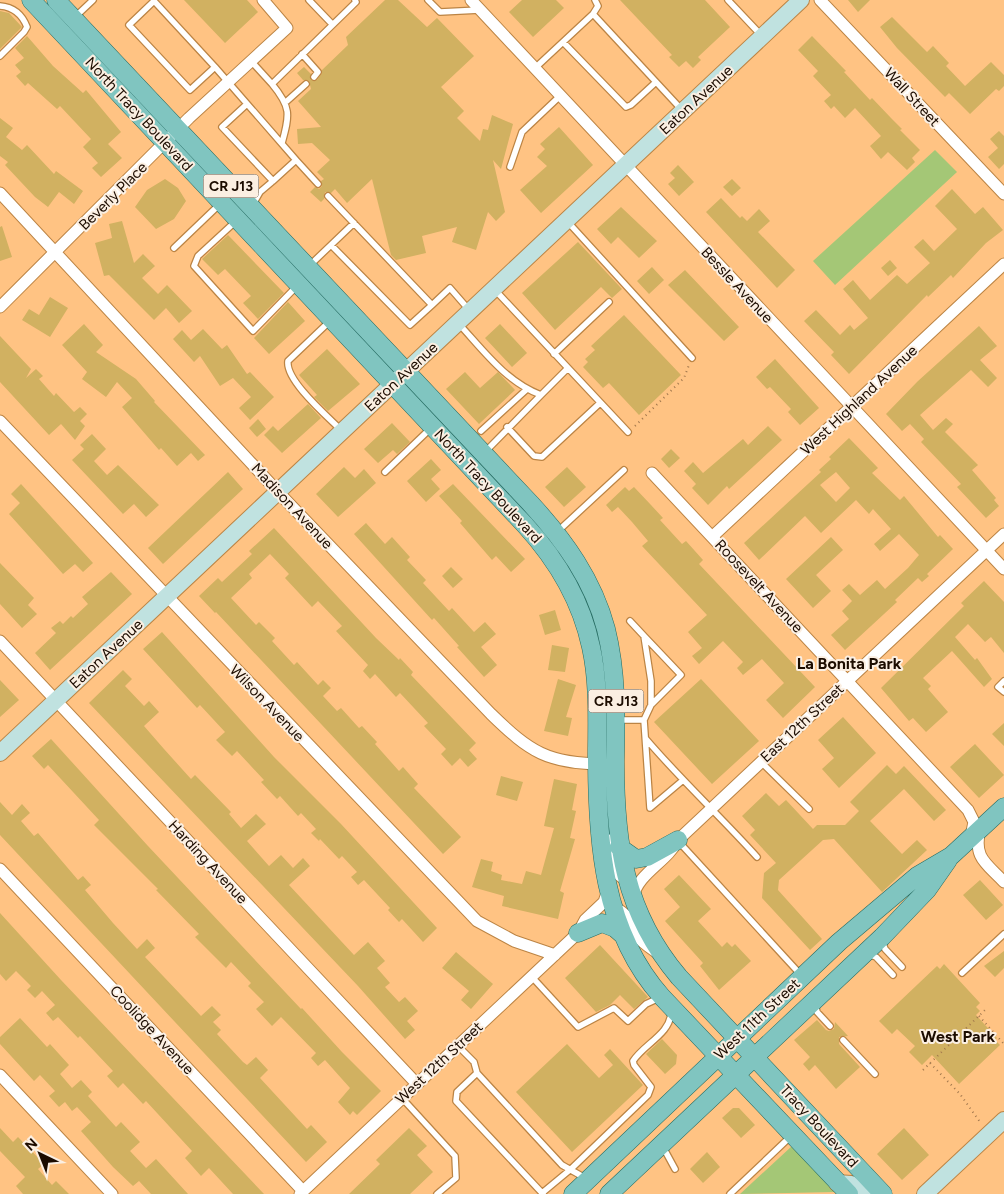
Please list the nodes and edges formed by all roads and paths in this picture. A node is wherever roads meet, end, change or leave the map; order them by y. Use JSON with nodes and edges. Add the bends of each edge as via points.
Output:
{"nodes":[{"id":1,"x":32,"y":0,"type":"edge"},
{"id":2,"x":56,"y":0,"type":"edge"},
{"id":3,"x":93,"y":0,"type":"edge"},
{"id":4,"x":264,"y":0,"type":"edge"},
{"id":5,"x":310,"y":0,"type":"edge"},
{"id":6,"x":356,"y":0,"type":"edge"},
{"id":7,"x":428,"y":0,"type":"edge"},
{"id":8,"x":471,"y":0,"type":"edge"},
{"id":9,"x":596,"y":0,"type":"edge"},
{"id":10,"x":728,"y":0,"type":"edge"},
{"id":11,"x":801,"y":0,"type":"edge"},
{"id":12,"x":820,"y":0,"type":"edge"},
{"id":13,"x":0,"y":6,"type":"edge"},
{"id":14,"x":480,"y":10,"type":"junction"},
{"id":15,"x":19,"y":13,"type":"junction"},
{"id":16,"x":593,"y":14,"type":"junction"},
{"id":17,"x":74,"y":18,"type":"junction"},
{"id":18,"x":332,"y":24,"type":"junction"},
{"id":19,"x":762,"y":36,"type":"junction"},
{"id":20,"x":562,"y":42,"type":"junction"},
{"id":21,"x":302,"y":54,"type":"junction"},
{"id":22,"x":0,"y":56,"type":"edge"},
{"id":23,"x":251,"y":61,"type":"junction"},
{"id":24,"x":215,"y":67,"type":"junction"},
{"id":25,"x":534,"y":68,"type":"junction"},
{"id":26,"x":314,"y":77,"type":"dead end"},
{"id":27,"x":227,"y":82,"type":"junction"},
{"id":28,"x":656,"y":82,"type":"junction"},
{"id":29,"x":272,"y":84,"type":"junction"},
{"id":30,"x":306,"y":84,"type":"dead end"},
{"id":31,"x":560,"y":96,"type":"junction"},
{"id":32,"x":286,"y":102,"type":"junction"},
{"id":33,"x":247,"y":104,"type":"junction"},
{"id":34,"x":684,"y":112,"type":"junction"},
{"id":35,"x":178,"y":129,"type":"junction"},
{"id":36,"x":166,"y":143,"type":"junction"},
{"id":37,"x":282,"y":143,"type":"junction"},
{"id":38,"x":296,"y":160,"type":"junction"},
{"id":39,"x":510,"y":166,"type":"dead end"},
{"id":40,"x":626,"y":166,"type":"junction"},
{"id":41,"x":273,"y":181,"type":"junction"},
{"id":42,"x":318,"y":184,"type":"dead end"},
{"id":43,"x":235,"y":190,"type":"junction"},
{"id":44,"x":0,"y":193,"type":"edge"},
{"id":45,"x":1004,"y":194,"type":"edge"},
{"id":46,"x":328,"y":196,"type":"dead end"},
{"id":47,"x":222,"y":203,"type":"junction"},
{"id":48,"x":251,"y":207,"type":"junction"},
{"id":49,"x":238,"y":220,"type":"junction"},
{"id":50,"x":567,"y":221,"type":"junction"},
{"id":51,"x":354,"y":223,"type":"junction"},
{"id":52,"x":331,"y":245,"type":"junction"},
{"id":53,"x":174,"y":248,"type":"dead end"},
{"id":54,"x":56,"y":252,"type":"junction"},
{"id":55,"x":1004,"y":264,"type":"edge"},
{"id":56,"x":308,"y":267,"type":"junction"},
{"id":57,"x":299,"y":285,"type":"junction"},
{"id":58,"x":495,"y":290,"type":"junction"},
{"id":59,"x":609,"y":302,"type":"dead end"},
{"id":60,"x":432,"y":305,"type":"junction"},
{"id":61,"x":0,"y":307,"type":"edge"},
{"id":62,"x":471,"y":312,"type":"junction"},
{"id":63,"x":331,"y":319,"type":"junction"},
{"id":64,"x":458,"y":323,"type":"junction"},
{"id":65,"x":554,"y":354,"type":"junction"},
{"id":66,"x":692,"y":358,"type":"joint"},
{"id":67,"x":568,"y":368,"type":"junction"},
{"id":68,"x":406,"y":372,"type":"junction"},
{"id":69,"x":393,"y":384,"type":"junction"},
{"id":70,"x":526,"y":390,"type":"junction"},
{"id":71,"x":540,"y":395,"type":"junction"},
{"id":72,"x":600,"y":403,"type":"junction"},
{"id":73,"x":852,"y":407,"type":"junction"},
{"id":74,"x":0,"y":421,"type":"edge"},
{"id":75,"x":433,"y":427,"type":"junction"},
{"id":76,"x":507,"y":427,"type":"junction"},
{"id":77,"x":481,"y":430,"type":"dead end"},
{"id":78,"x":342,"y":432,"type":"junction"},
{"id":79,"x":628,"y":432,"type":"joint"},
{"id":80,"x":483,"y":453,"type":"junction"},
{"id":81,"x":624,"y":470,"type":"dead end"},
{"id":82,"x":386,"y":472,"type":"dead end"},
{"id":83,"x":652,"y":473,"type":"dead end"},
{"id":84,"x":279,"y":493,"type":"junction"},
{"id":85,"x":556,"y":533,"type":"junction"},
{"id":86,"x":1004,"y":534,"type":"edge"},
{"id":87,"x":713,"y":536,"type":"junction"},
{"id":88,"x":542,"y":544,"type":"junction"},
{"id":89,"x":987,"y":551,"type":"junction"},
{"id":90,"x":1004,"y":569,"type":"edge"},
{"id":91,"x":166,"y":598,"type":"junction"},
{"id":92,"x":630,"y":621,"type":"dead end"},
{"id":93,"x":644,"y":636,"type":"junction"},
{"id":94,"x":0,"y":641,"type":"edge"},
{"id":95,"x":847,"y":681,"type":"junction"},
{"id":96,"x":1004,"y":681,"type":"edge"},
{"id":97,"x":1004,"y":692,"type":"edge"},
{"id":98,"x":56,"y":701,"type":"junction"},
{"id":99,"x":651,"y":705,"type":"junction"},
{"id":100,"x":616,"y":720,"type":"junction"},
{"id":101,"x":644,"y":720,"type":"junction"},
{"id":102,"x":646,"y":739,"type":"junction"},
{"id":103,"x":0,"y":753,"type":"edge"},
{"id":104,"x":761,"y":762,"type":"junction"},
{"id":105,"x":597,"y":764,"type":"junction"},
{"id":106,"x":615,"y":764,"type":"junction"},
{"id":107,"x":682,"y":781,"type":"junction"},
{"id":108,"x":1004,"y":807,"type":"edge"},
{"id":109,"x":713,"y":808,"type":"junction"},
{"id":110,"x":597,"y":809,"type":"junction"},
{"id":111,"x":809,"y":809,"type":"dead end"},
{"id":112,"x":975,"y":833,"type":"junction"},
{"id":113,"x":678,"y":840,"type":"junction"},
{"id":114,"x":619,"y":847,"type":"junction"},
{"id":115,"x":951,"y":856,"type":"junction"},
{"id":116,"x":757,"y":857,"type":"dead end"},
{"id":117,"x":0,"y":869,"type":"edge"},
{"id":118,"x":634,"y":880,"type":"junction"},
{"id":119,"x":1004,"y":882,"type":"edge"},
{"id":120,"x":606,"y":908,"type":"junction"},
{"id":121,"x":578,"y":933,"type":"junction"},
{"id":122,"x":1004,"y":934,"type":"edge"},
{"id":123,"x":623,"y":935,"type":"junction"},
{"id":124,"x":882,"y":937,"type":"junction"},
{"id":125,"x":865,"y":954,"type":"junction"},
{"id":126,"x":555,"y":955,"type":"junction"},
{"id":127,"x":665,"y":960,"type":"junction"},
{"id":128,"x":902,"y":967,"type":"dead end"},
{"id":129,"x":962,"y":973,"type":"dead end"},
{"id":130,"x":893,"y":975,"type":"dead end"},
{"id":131,"x":802,"y":976,"type":"junction"},
{"id":132,"x":532,"y":977,"type":"junction"},
{"id":133,"x":816,"y":1000,"type":"junction"},
{"id":134,"x":666,"y":1002,"type":"junction"},
{"id":135,"x":985,"y":1010,"type":"dead end"},
{"id":136,"x":979,"y":1016,"type":"junction"},
{"id":137,"x":830,"y":1026,"type":"dead end"},
{"id":138,"x":736,"y":1038,"type":"junction"},
{"id":139,"x":843,"y":1040,"type":"dead end"},
{"id":140,"x":1004,"y":1044,"type":"edge"},
{"id":141,"x":458,"y":1046,"type":"junction"},
{"id":142,"x":717,"y":1056,"type":"junction"},
{"id":143,"x":754,"y":1057,"type":"junction"},
{"id":144,"x":930,"y":1063,"type":"junction"},
{"id":145,"x":923,"y":1070,"type":"dead end"},
{"id":146,"x":477,"y":1073,"type":"junction"},
{"id":147,"x":875,"y":1074,"type":"dead end"},
{"id":148,"x":0,"y":1075,"type":"edge"},
{"id":149,"x":735,"y":1076,"type":"junction"},
{"id":150,"x":416,"y":1083,"type":"junction"},
{"id":151,"x":401,"y":1097,"type":"junction"},
{"id":152,"x":1004,"y":1120,"type":"edge"},
{"id":153,"x":982,"y":1124,"type":"dead end"},
{"id":154,"x":792,"y":1136,"type":"junction"},
{"id":155,"x":661,"y":1145,"type":"junction"},
{"id":156,"x":571,"y":1169,"type":"junction"},
{"id":157,"x":675,"y":1169,"type":"dead end"},
{"id":158,"x":588,"y":1180,"type":"junction"},
{"id":159,"x":843,"y":1188,"type":"edge"},
{"id":160,"x":301,"y":1192,"type":"edge"},
{"id":161,"x":543,"y":1193,"type":"edge"},
{"id":162,"x":112,"y":1194,"type":"edge"},
{"id":163,"x":437,"y":1194,"type":"edge"},
{"id":164,"x":573,"y":1194,"type":"edge"},
{"id":165,"x":609,"y":1194,"type":"edge"},
{"id":166,"x":730,"y":1194,"type":"edge"},
{"id":167,"x":864,"y":1194,"type":"edge"},
{"id":168,"x":883,"y":1194,"type":"edge"},
{"id":169,"x":926,"y":1194,"type":"edge"}],
"edges":[{"from":1,"to":15,"type":"lane"},
{"from":1,"to":36,"type":"main road","name":"North Tracy Boulevard","number":"CR J13"},
{"from":2,"to":17,"type":"main road","name":"North Tracy Boulevard","number":"CR J13"},
{"from":3,"to":17,"type":"lane"},
{"from":4,"to":23,"type":"street","name":"Beverly Place","via":[[287,28]]},
{"from":5,"to":18,"type":"lane"},
{"from":6,"to":18,"type":"lane"},
{"from":7,"to":14,"type":"lane","via":[[440,12]]},
{"from":8,"to":14,"type":"street","name":"Bessle Avenue"},
{"from":9,"to":16,"type":"lane","via":[[598,6]]},
{"from":10,"to":19,"type":"lane"},
{"from":11,"to":19,"type":"street","name":"Eaton Avenue"},
{"from":12,"to":45,"type":"street","name":"Wall Street"},
{"from":13,"to":15,"type":"lane"},
{"from":14,"to":25,"type":"street","name":"Bessle Avenue"},
{"from":15,"to":22,"type":"lane","via":[[26,29]]},
{"from":16,"to":20,"type":"lane"},
{"from":16,"to":28,"type":"lane"},
{"from":17,"to":35,"type":"main road","name":"North Tracy Boulevard","number":"CR J13"},
{"from":18,"to":21,"type":"lane"},
{"from":19,"to":34,"type":"street","name":"Eaton Avenue"},
{"from":20,"to":25,"type":"lane"},
{"from":20,"to":28,"type":"lane","via":[[626,107]]},
{"from":21,"to":26,"type":"lane","via":[[318,72]]},
{"from":21,"to":29,"type":"lane"},
{"from":23,"to":27,"type":"street","name":"Beverly Place"},
{"from":23,"to":29,"type":"lane"},
{"from":24,"to":24,"type":"lane","via":[[154,2],[129,25],[190,90]]},
{"from":24,"to":27,"type":"lane"},
{"from":25,"to":31,"type":"street","name":"Bessle Avenue"},
{"from":27,"to":33,"type":"lane"},
{"from":27,"to":35,"type":"street","name":"Beverly Place"},
{"from":28,"to":34,"type":"lane"},
{"from":29,"to":32,"type":"lane"},
{"from":30,"to":32,"type":"lane"},
{"from":31,"to":39,"type":"lane","via":[[522,132]]},
{"from":31,"to":40,"type":"street","name":"Bessle Avenue"},
{"from":32,"to":37,"type":"lane","via":[[289,119]]},
{"from":33,"to":37,"type":"lane"},
{"from":33,"to":41,"type":"lane","via":[[222,127]]},
{"from":34,"to":40,"type":"street","name":"Eaton Avenue"},
{"from":35,"to":36,"type":"street","name":"Beverly Place"},
{"from":35,"to":43,"type":"main road","name":"North Tracy Boulevard","number":"CR J13"},
{"from":36,"to":47,"type":"main road","name":"North Tracy Boulevard","number":"CR J13"},
{"from":36,"to":54,"type":"street","name":"Beverly Place"},
{"from":37,"to":38,"type":"lane"},
{"from":38,"to":41,"type":"lane"},
{"from":38,"to":42,"type":"lane"},
{"from":40,"to":50,"type":"street","name":"Eaton Avenue"},
{"from":40,"to":73,"type":"street","name":"Bessle Avenue"},
{"from":41,"to":48,"type":"lane","via":[[260,192]]},
{"from":43,"to":47,"type":"lane"},
{"from":43,"to":48,"type":"main road","name":"North Tracy Boulevard","number":"CR J13"},
{"from":44,"to":54,"type":"street","name":"Madison Avenue"},
{"from":46,"to":51,"type":"lane"},
{"from":47,"to":49,"type":"main road","name":"North Tracy Boulevard","number":"CR J13"},
{"from":47,"to":53,"type":"lane"},
{"from":48,"to":49,"type":"lane"},
{"from":48,"to":56,"type":"main road","name":"North Tracy Boulevard","number":"CR J13"},
{"from":49,"to":57,"type":"main road","name":"North Tracy Boulevard","number":"CR J13"},
{"from":49,"to":57,"type":"lane","via":[[198,256],[194,266],[253,331]]},
{"from":50,"to":58,"type":"street","name":"Eaton Avenue"},
{"from":50,"to":66,"type":"lane"},
{"from":51,"to":52,"type":"lane"},
{"from":51,"to":60,"type":"lane"},
{"from":52,"to":56,"type":"lane"},
{"from":52,"to":60,"type":"lane","via":[[410,325]]},
{"from":54,"to":61,"type":"street","name":"Beverly Place"},
{"from":54,"to":84,"type":"street","name":"Madison Avenue"},
{"from":55,"to":73,"type":"street","name":"West Highland Avenue"},
{"from":56,"to":68,"type":"main road","name":"North Tracy Boulevard","number":"CR J13"},
{"from":57,"to":63,"type":"main road","name":"North Tracy Boulevard","number":"CR J13"},
{"from":58,"to":62,"type":"street","name":"Eaton Avenue"},
{"from":58,"to":65,"type":"lane"},
{"from":59,"to":65,"type":"lane"},
{"from":60,"to":62,"type":"lane","via":[[450,288]]},
{"from":62,"to":64,"type":"street","name":"Eaton Avenue"},
{"from":63,"to":69,"type":"main road","name":"North Tracy Boulevard","number":"CR J13"},
{"from":63,"to":78,"type":"lane","via":[[288,361],[287,367],[292,378]]},
{"from":64,"to":68,"type":"street","name":"Eaton Avenue"},
{"from":64,"to":70,"type":"lane","via":[[502,370]]},
{"from":65,"to":67,"type":"lane"},
{"from":66,"to":79,"type":"path","via":[[684,378]]},
{"from":67,"to":71,"type":"lane"},
{"from":67,"to":72,"type":"lane"},
{"from":68,"to":69,"type":"street","name":"Eaton Avenue"},
{"from":68,"to":80,"type":"main road","name":"North Tracy Boulevard","number":"CR J13"},
{"from":69,"to":75,"type":"main road","name":"North Tracy Boulevard","number":"CR J13"},
{"from":69,"to":78,"type":"street","name":"Eaton Avenue"},
{"from":70,"to":71,"type":"lane"},
{"from":70,"to":77,"type":"lane"},
{"from":71,"to":76,"type":"lane"},
{"from":72,"to":76,"type":"lane","via":[[542,457],[534,456]]},
{"from":72,"to":79,"type":"lane"},
{"from":73,"to":87,"type":"street","name":"West Highland Avenue"},
{"from":73,"to":89,"type":"street","name":"Bessle Avenue"},
{"from":74,"to":91,"type":"street","name":"Wilson Avenue"},
{"from":75,"to":82,"type":"lane"},
{"from":75,"to":88,"type":"main road","name":"North Tracy Boulevard","number":"CR J13"},
{"from":76,"to":80,"type":"lane"},
{"from":78,"to":84,"type":"street","name":"Eaton Avenue"},
{"from":80,"to":85,"type":"main road","name":"North Tracy Boulevard","number":"CR J13"},
{"from":81,"to":85,"type":"lane"},
{"from":83,"to":87,"type":"street","name":"Roosevelt Avenue"},
{"from":84,"to":91,"type":"street","name":"Eaton Avenue"},
{"from":84,"to":105,"type":"street","name":"Madison Avenue","via":[[520,742],[556,760]]},
{"from":85,"to":88,"type":"lane"},
{"from":85,"to":100,"type":"main road","name":"North Tracy Boulevard","number":"CR J13","via":[[581,568],[601,614],[613,666]]},
{"from":86,"to":89,"type":"street","name":"East 12th Street"},
{"from":87,"to":95,"type":"street","name":"Roosevelt Avenue"},
{"from":88,"to":105,"type":"main road","name":"North Tracy Boulevard","number":"CR J13","via":[[571,589],[589,640],[596,682]]},
{"from":89,"to":90,"type":"street","name":"Bessle Avenue"},
{"from":89,"to":95,"type":"street","name":"East 12th Street"},
{"from":91,"to":98,"type":"street","name":"Eaton Avenue"},
{"from":91,"to":126,"type":"street","name":"Wilson Avenue","via":[[477,921],[514,941]]},
{"from":92,"to":93,"type":"lane"},
{"from":93,"to":99,"type":"lane"},
{"from":93,"to":99,"type":"lane","via":[[681,675]]},
{"from":94,"to":98,"type":"street","name":"Harding Avenue"},
{"from":95,"to":104,"type":"street","name":"East 12th Street"},
{"from":95,"to":112,"type":"street","name":"Roosevelt Avenue","via":[[968,810]]},
{"from":96,"to":97,"type":"lane","via":[[998,687]]},
{"from":98,"to":103,"type":"street","name":"Eaton Avenue"},
{"from":98,"to":150,"type":"street","name":"Harding Avenue"},
{"from":99,"to":101,"type":"lane"},
{"from":100,"to":101,"type":"lane"},
{"from":100,"to":106,"type":"main road","name":"North Tracy Boulevard","number":"CR J13"},
{"from":101,"to":102,"type":"lane"},
{"from":102,"to":107,"type":"lane"},
{"from":102,"to":107,"type":"lane","via":[[650,808]]},
{"from":104,"to":109,"type":"street","name":"East 12th Street"},
{"from":104,"to":111,"type":"lane"},
{"from":105,"to":106,"type":"street","name":"Madison Avenue"},
{"from":105,"to":110,"type":"main road","name":"North Tracy Boulevard","number":"CR J13"},
{"from":106,"to":114,"type":"main road","name":"North Tracy Boulevard","number":"CR J13"},
{"from":107,"to":109,"type":"lane"},
{"from":108,"to":112,"type":"main road","name":"West 11th Street"},
{"from":109,"to":113,"type":"street","name":"East 12th Street"},
{"from":109,"to":116,"type":"lane"},
{"from":110,"to":118,"type":"street","via":[[608,830],[616,872]]},
{"from":110,"to":120,"type":"main road","name":"North Tracy Boulevard","number":"CR J13","via":[[599,844],[608,888]]},
{"from":112,"to":115,"type":"main road","name":"West 11th Street"},
{"from":112,"to":119,"type":"street","name":"Roosevelt Avenue","via":[[979,854]]},
{"from":113,"to":114,"type":"main road","via":[[647,857],[636,859]]},
{"from":113,"to":118,"type":"street","name":"East 12th Street","via":[[671,853]]},
{"from":113,"to":131,"type":"lane"},
{"from":114,"to":118,"type":"main road","name":"North Tracy Boulevard","number":"CR J13"},
{"from":115,"to":124,"type":"main road","name":"West 11th Street","via":[[928,890]]},
{"from":115,"to":131,"type":"main road","name":"West 11th Street","via":[[917,876]]},
{"from":117,"to":160,"type":"street","name":"Coolidge Avenue"},
{"from":118,"to":127,"type":"main road","name":"North Tracy Boulevard","number":"CR J13","via":[[632,898],[643,924]]},
{"from":120,"to":121,"type":"street","via":[[585,920]]},
{"from":120,"to":123,"type":"main road","name":"North Tracy Boulevard","number":"CR J13"},
{"from":120,"to":127,"type":"street","via":[[627,915],[640,939]]},
{"from":121,"to":123,"type":"main road","via":[[602,923]]},
{"from":121,"to":126,"type":"street","name":"West 12th Street"},
{"from":122,"to":129,"type":"lane"},
{"from":123,"to":134,"type":"main road","name":"North Tracy Boulevard","number":"CR J13","via":[[638,966]]},
{"from":124,"to":125,"type":"main road","name":"West 11th Street"},
{"from":124,"to":128,"type":"lane","via":[[885,949]]},
{"from":125,"to":130,"type":"lane","via":[[876,957]]},
{"from":125,"to":133,"type":"main road","name":"West 11th Street"},
{"from":126,"to":132,"type":"street","name":"West 12th Street"},
{"from":127,"to":138,"type":"main road","name":"North Tracy Boulevard","number":"CR J13"},
{"from":131,"to":138,"type":"main road","name":"West 11th Street"},
{"from":132,"to":134,"type":"lane","via":[[578,1027],[614,1008],[628,1021],[646,1004]]},
{"from":132,"to":141,"type":"street","name":"West 12th Street"},
{"from":133,"to":137,"type":"lane","via":[[817,1012]]},
{"from":133,"to":143,"type":"main road","name":"West 11th Street"},
{"from":134,"to":142,"type":"main road","name":"North Tracy Boulevard","number":"CR J13"},
{"from":134,"to":156,"type":"lane","via":[[669,1023],[633,1061],[651,1086],[648,1095]]},
{"from":135,"to":136,"type":"path"},
{"from":136,"to":140,"type":"path"},
{"from":136,"to":144,"type":"path"},
{"from":138,"to":142,"type":"main road","name":"West 11th Street"},
{"from":138,"to":143,"type":"main road","name":"North Tracy Boulevard","number":"CR J13"},
{"from":139,"to":147,"type":"lane"},
{"from":141,"to":146,"type":"lane","via":[[474,1062]]},
{"from":141,"to":150,"type":"street","name":"West 12th Street"},
{"from":142,"to":149,"type":"main road","name":"North Tracy Boulevard"},
{"from":142,"to":158,"type":"main road","name":"West 11th Street"},
{"from":143,"to":149,"type":"main road","name":"West 11th Street"},
{"from":143,"to":168,"type":"main road","name":"Tracy Boulevard"},
{"from":144,"to":145,"type":"path"},
{"from":144,"to":153,"type":"path","via":[[960,1094]]},
{"from":146,"to":156,"type":"lane","via":[[562,1165]]},
{"from":146,"to":161,"type":"lane","via":[[457,1092],[456,1101]]},
{"from":148,"to":162,"type":"street"},
{"from":149,"to":154,"type":"main road","name":"Tracy Boulevard"},
{"from":149,"to":155,"type":"main road","name":"West 11th Street"},
{"from":150,"to":151,"type":"street","name":"West 12th Street"},
{"from":151,"to":160,"type":"street","name":"West 12th Street"},
{"from":151,"to":163,"type":"lane","via":[[455,1156],[456,1178]]},
{"from":152,"to":169,"type":"street"},
{"from":154,"to":159,"type":"main road","name":"Tracy Boulevard"},
{"from":154,"to":166,"type":"lane"},
{"from":155,"to":157,"type":"lane"},
{"from":155,"to":165,"type":"main road","name":"West 11th Street"},
{"from":156,"to":158,"type":"lane"},
{"from":156,"to":161,"type":"lane"},
{"from":158,"to":164,"type":"main road","name":"West 11th Street"},
{"from":159,"to":167,"type":"street","via":[[851,1184]]}]}
